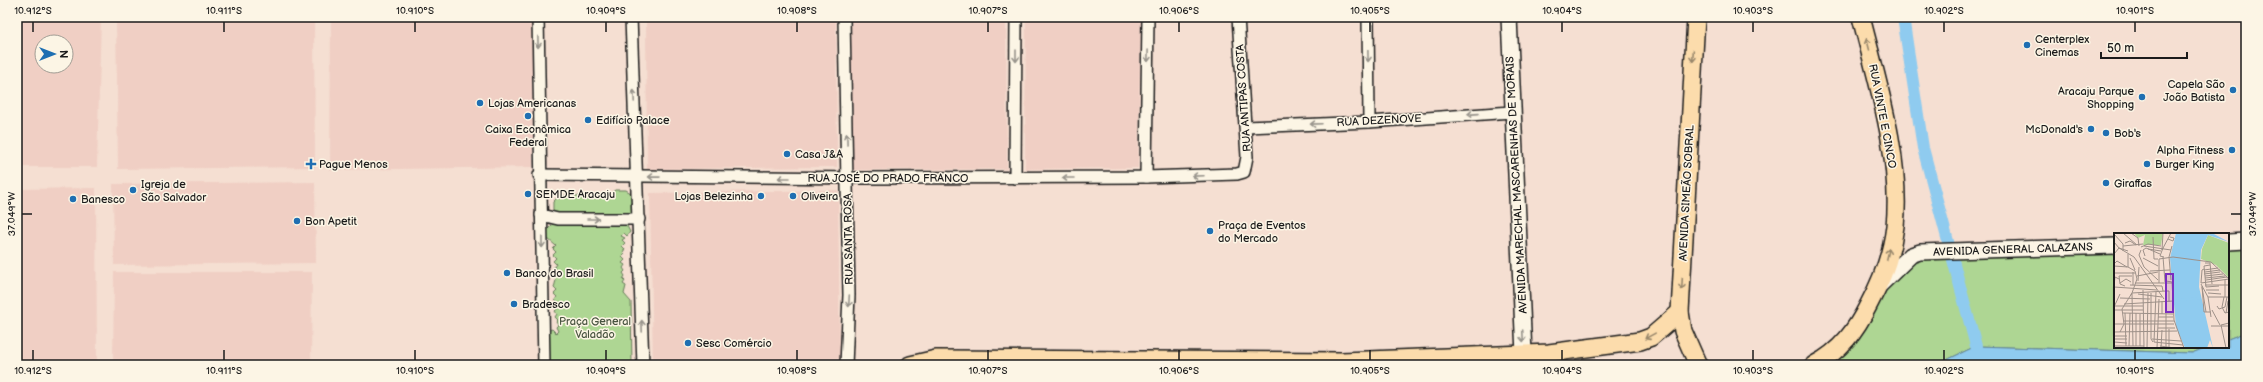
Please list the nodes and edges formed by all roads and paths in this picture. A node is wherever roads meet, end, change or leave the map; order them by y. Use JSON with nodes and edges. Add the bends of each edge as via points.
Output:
{"nodes":[{"id":1,"x":538,"y":17,"type":"edge"},
{"id":2,"x":631,"y":17,"type":"edge"},
{"id":3,"x":844,"y":17,"type":"edge"},
{"id":4,"x":1016,"y":17,"type":"edge"},
{"id":5,"x":1148,"y":17,"type":"edge"},
{"id":6,"x":1238,"y":17,"type":"edge"},
{"id":7,"x":1368,"y":17,"type":"edge"},
{"id":8,"x":1509,"y":17,"type":"edge"},
{"id":9,"x":1696,"y":17,"type":"edge"},
{"id":10,"x":1861,"y":17,"type":"edge"},
{"id":11,"x":1512,"y":112,"type":"junction"},
{"id":12,"x":1369,"y":122,"type":"junction"},
{"id":13,"x":1246,"y":127,"type":"junction"},
{"id":14,"x":1237,"y":174,"type":"joint"},
{"id":15,"x":539,"y":175,"type":"junction"},
{"id":16,"x":638,"y":177,"type":"junction"},
{"id":17,"x":1146,"y":177,"type":"junction"},
{"id":18,"x":848,"y":178,"type":"junction"},
{"id":19,"x":1014,"y":178,"type":"junction"},
{"id":20,"x":541,"y":215,"type":"junction"},
{"id":21,"x":639,"y":219,"type":"junction"},
{"id":22,"x":2246,"y":241,"type":"edge"},
{"id":23,"x":2229,"y":242,"type":"edge"},
{"id":24,"x":2114,"y":246,"type":"edge"},
{"id":25,"x":1877,"y":288,"type":"junction"},
{"id":26,"x":1680,"y":312,"type":"junction"},
{"id":27,"x":1524,"y":354,"type":"junction"},
{"id":28,"x":544,"y":365,"type":"edge"},
{"id":29,"x":643,"y":365,"type":"edge"},
{"id":30,"x":846,"y":365,"type":"edge"},
{"id":31,"x":910,"y":365,"type":"edge"},
{"id":32,"x":1698,"y":365,"type":"edge"},
{"id":33,"x":1814,"y":365,"type":"edge"}],
"edges":[{"from":1,"to":15,"type":"street","one_way":true},
{"from":16,"to":2,"type":"street","one_way":true},
{"from":18,"to":3,"type":"street","name":"RUA SANTA ROSA","one_way":true},
{"from":4,"to":19,"type":"street","one_way":true},
{"from":5,"to":17,"type":"street","one_way":true},
{"from":6,"to":13,"type":"street","name":"RUA ANTIPAS COSTA"},
{"from":7,"to":12,"type":"street","one_way":true},
{"from":8,"to":11,"type":"street","name":"AVENIDA MARECHAL MASCARENHAS DE MORAIS"},
{"from":9,"to":26,"type":"main road","name":"AVENIDA SIMEÃO SOBRAL","one_way":true},
{"from":25,"to":10,"type":"main road","name":"RUA VINTE E CINCO","one_way":true,"via":[[1886,264],[1894,227],[1894,171],[1888,132]]},
{"from":11,"to":12,"type":"street","name":"RUA DEZENOVE","one_way":true},
{"from":11,"to":27,"type":"street","name":"AVENIDA MARECHAL MASCARENHAS DE MORAIS","one_way":true},
{"from":12,"to":13,"type":"street","name":"RUA DEZENOVE","one_way":true},
{"from":13,"to":14,"type":"street","name":"RUA ANTIPAS COSTA","via":[[1246,163],[1244,172]]},
{"from":14,"to":17,"type":"street","name":"RUA JOSÉ DO PRADO FRANCO","one_way":true},
{"from":15,"to":16,"type":"street","name":"RUA JOSÉ DO PRADO FRANCO"},
{"from":15,"to":20,"type":"street"},
{"from":18,"to":16,"type":"street","name":"RUA JOSÉ DO PRADO FRANCO","one_way":true},
{"from":16,"to":21,"type":"street"},
{"from":17,"to":19,"type":"street","name":"RUA JOSÉ DO PRADO FRANCO","one_way":true},
{"from":18,"to":19,"type":"street","name":"RUA JOSÉ DO PRADO FRANCO"},
{"from":18,"to":30,"type":"street","name":"RUA SANTA ROSA","one_way":true,"via":[[849,295]]},
{"from":20,"to":21,"type":"street","one_way":true,"via":[[558,219]]},
{"from":20,"to":28,"type":"street","one_way":true},
{"from":29,"to":21,"type":"street","one_way":true},
{"from":22,"to":23,"type":"street"},
{"from":24,"to":25,"type":"street","name":"AVENIDA GENERAL CALAZANS","via":[[1915,254]]},
{"from":25,"to":33,"type":"main road","name":"RUA VINTE E CINCO","via":[[1857,328],[1831,355]]},
{"from":26,"to":27,"type":"main road","one_way":true,"via":[[1651,337],[1640,341]]},
{"from":26,"to":32,"type":"main road","name":"AVENIDA SIMEÃO SOBRAL","via":[[1683,331]]},
{"from":27,"to":31,"type":"main road","via":[[1342,361],[936,359]]}]}
